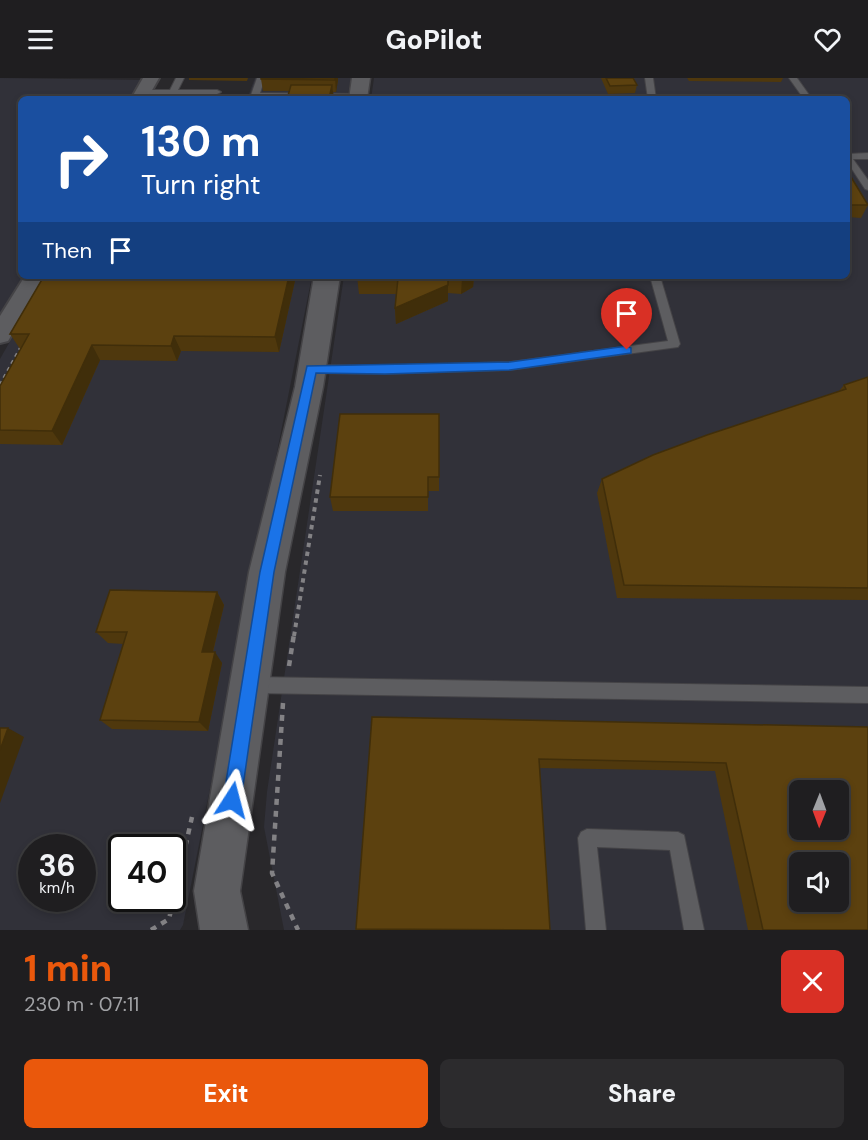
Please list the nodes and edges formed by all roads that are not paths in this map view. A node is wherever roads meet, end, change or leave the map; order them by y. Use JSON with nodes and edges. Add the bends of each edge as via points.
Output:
{"nodes":[{"id":1,"x":180,"y":78,"type":"edge"},
{"id":2,"x":261,"y":78,"type":"edge"},
{"id":3,"x":649,"y":78,"type":"edge"},
{"id":4,"x":794,"y":78,"type":"edge"},
{"id":5,"x":144,"y":90,"type":"edge"},
{"id":6,"x":359,"y":91,"type":"edge"},
{"id":7,"x":173,"y":92,"type":"junction"},
{"id":8,"x":218,"y":92,"type":"dead end"},
{"id":9,"x":652,"y":96,"type":"edge"},
{"id":10,"x":806,"y":96,"type":"edge"},
{"id":11,"x":850,"y":156,"type":"edge"},
{"id":12,"x":868,"y":156,"type":"edge"},
{"id":13,"x":850,"y":159,"type":"edge"},
{"id":14,"x":868,"y":187,"type":"edge"},
{"id":15,"x":34,"y":279,"type":"edge"},
{"id":16,"x":326,"y":279,"type":"edge"},
{"id":17,"x":656,"y":279,"type":"edge"},
{"id":18,"x":0,"y":335,"type":"edge"},
{"id":19,"x":311,"y":369,"type":"junction"},
{"id":20,"x":249,"y":685,"type":"junction"},
{"id":21,"x":868,"y":695,"type":"edge"},
{"id":22,"x":224,"y":930,"type":"edge"},
{"id":23,"x":596,"y":930,"type":"edge"},
{"id":24,"x":694,"y":930,"type":"edge"}],
"edges":[{"from":1,"to":7,"type":"lane"},
{"from":2,"to":6,"type":"lane","via":[[255,95]]},
{"from":3,"to":9,"type":"lane"},
{"from":4,"to":10,"type":"lane"},
{"from":5,"to":7,"type":"lane"},
{"from":7,"to":8,"type":"lane"},
{"from":11,"to":12,"type":"lane"},
{"from":13,"to":14,"type":"lane"},
{"from":15,"to":18,"type":"street"},
{"from":16,"to":19,"type":"street"},
{"from":17,"to":19,"type":"lane","via":[[674,344],[510,366]]},
{"from":19,"to":20,"type":"street","via":[[267,572]]},
{"from":20,"to":21,"type":"lane"},
{"from":20,"to":22,"type":"street","via":[[217,891]]},
{"from":23,"to":24,"type":"lane","via":[[587,838],[678,842]]}]}
